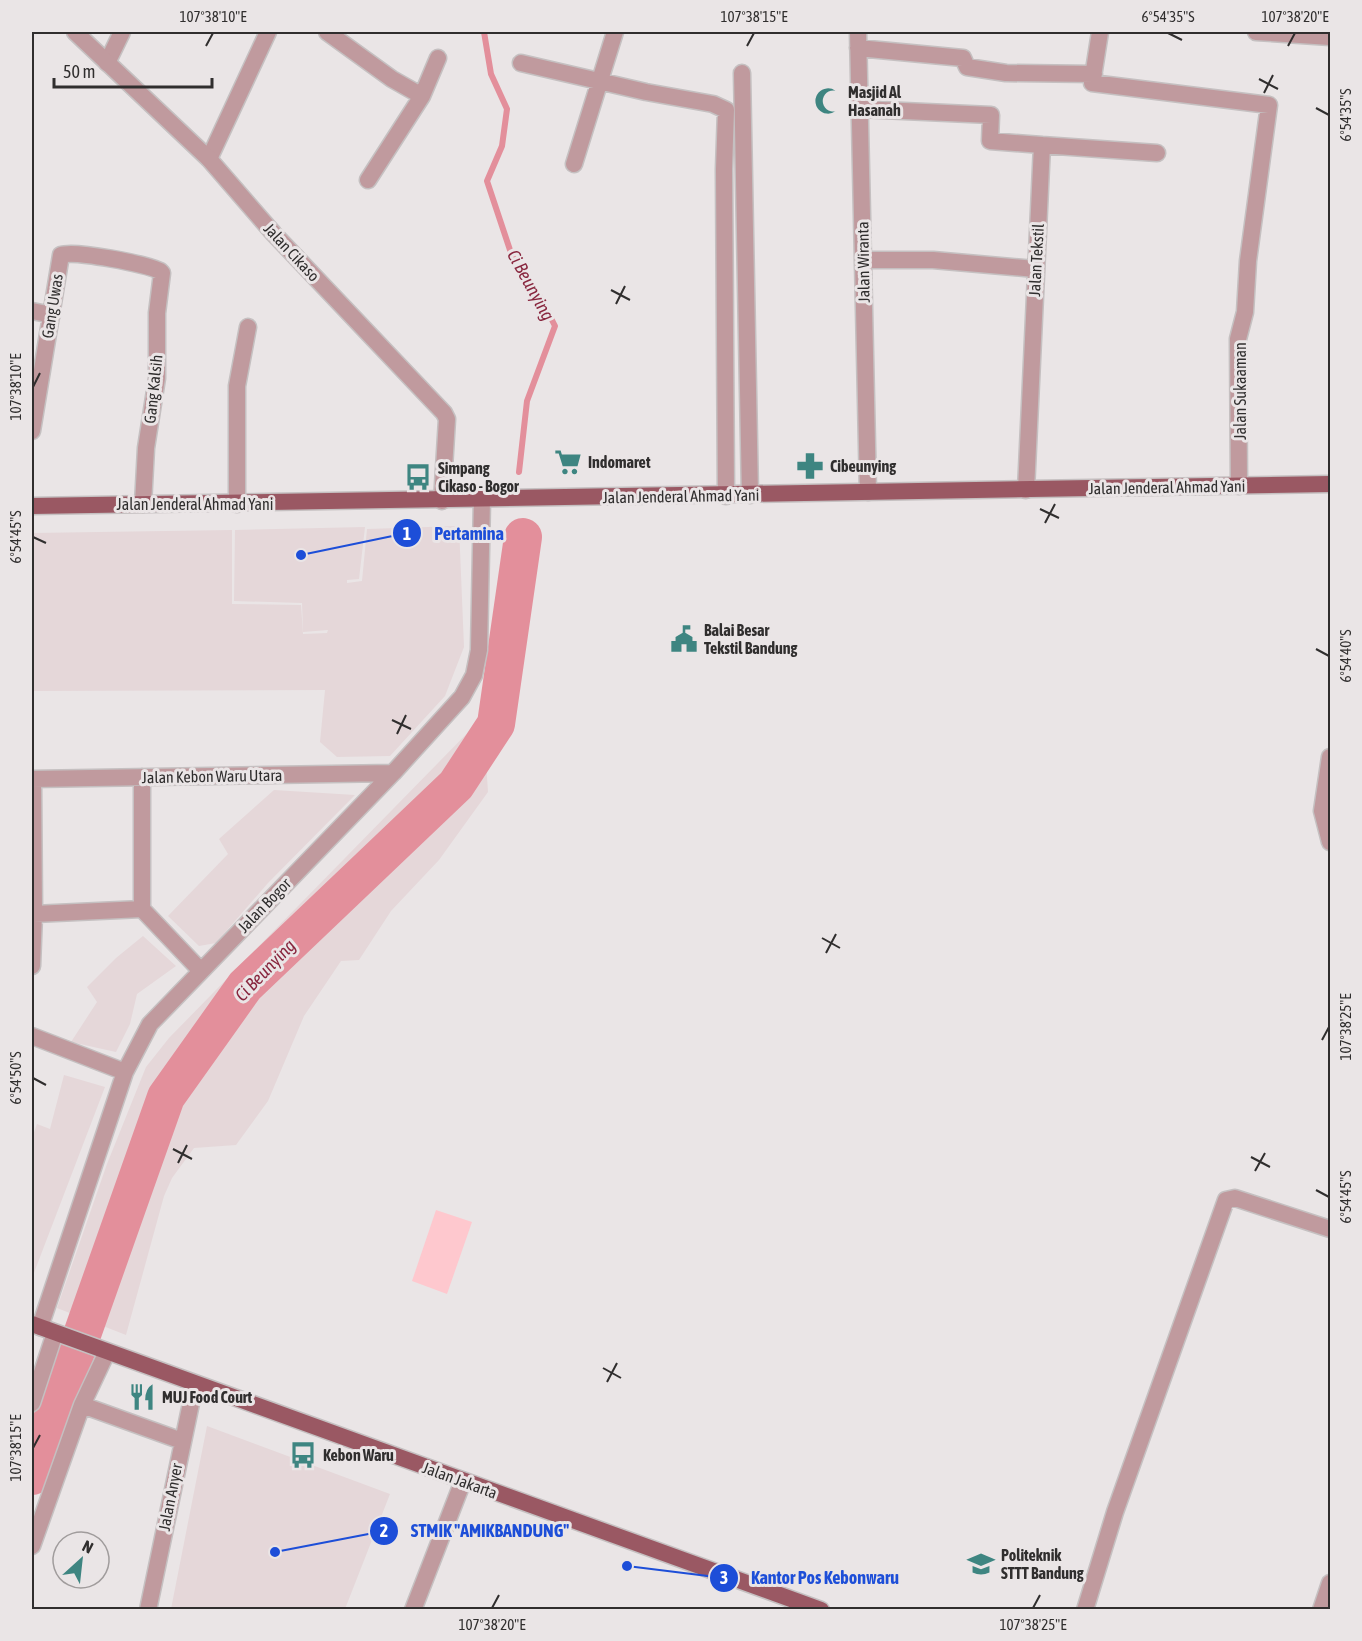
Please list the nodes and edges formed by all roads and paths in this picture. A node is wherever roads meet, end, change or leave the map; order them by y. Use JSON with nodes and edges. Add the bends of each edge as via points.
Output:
{"nodes":[{"id":1,"x":75,"y":32,"type":"edge"},
{"id":2,"x":122,"y":32,"type":"edge"},
{"id":3,"x":268,"y":32,"type":"edge"},
{"id":4,"x":327,"y":32,"type":"edge"},
{"id":5,"x":615,"y":32,"type":"edge"},
{"id":6,"x":1100,"y":32,"type":"edge"},
{"id":7,"x":1256,"y":32,"type":"edge"},
{"id":8,"x":1330,"y":37,"type":"edge"},
{"id":9,"x":858,"y":40,"type":"edge"},
{"id":10,"x":438,"y":58,"type":"dead end"},
{"id":11,"x":107,"y":63,"type":"junction"},
{"id":12,"x":521,"y":63,"type":"dead end"},
{"id":13,"x":742,"y":73,"type":"dead end"},
{"id":14,"x":1094,"y":74,"type":"junction"},
{"id":15,"x":600,"y":81,"type":"junction"},
{"id":16,"x":422,"y":96,"type":"junction"},
{"id":17,"x":860,"y":109,"type":"junction"},
{"id":18,"x":1042,"y":145,"type":"junction"},
{"id":19,"x":1157,"y":153,"type":"dead end"},
{"id":20,"x":209,"y":159,"type":"junction"},
{"id":21,"x":574,"y":164,"type":"dead end"},
{"id":22,"x":368,"y":180,"type":"dead end"},
{"id":23,"x":65,"y":254,"type":"joint"},
{"id":24,"x":863,"y":260,"type":"junction"},
{"id":25,"x":1035,"y":268,"type":"junction"},
{"id":26,"x":32,"y":311,"type":"edge"},
{"id":27,"x":52,"y":315,"type":"junction"},
{"id":28,"x":249,"y":327,"type":"dead end"},
{"id":29,"x":32,"y":431,"type":"edge"},
{"id":30,"x":1330,"y":484,"type":"edge"},
{"id":31,"x":1239,"y":486,"type":"junction"},
{"id":32,"x":1026,"y":490,"type":"junction"},
{"id":33,"x":868,"y":492,"type":"junction"},
{"id":34,"x":750,"y":495,"type":"junction"},
{"id":35,"x":726,"y":496,"type":"junction"},
{"id":36,"x":482,"y":500,"type":"junction"},
{"id":37,"x":442,"y":501,"type":"junction"},
{"id":38,"x":143,"y":504,"type":"junction"},
{"id":39,"x":237,"y":504,"type":"junction"},
{"id":40,"x":32,"y":506,"type":"edge"},
{"id":41,"x":1330,"y":757,"type":"edge"},
{"id":42,"x":393,"y":773,"type":"junction"},
{"id":43,"x":142,"y":777,"type":"junction"},
{"id":44,"x":32,"y":779,"type":"edge"},
{"id":45,"x":1330,"y":842,"type":"edge"},
{"id":46,"x":142,"y":909,"type":"junction"},
{"id":47,"x":34,"y":914,"type":"junction"},
{"id":48,"x":32,"y":966,"type":"edge"},
{"id":49,"x":201,"y":970,"type":"junction"},
{"id":50,"x":32,"y":1036,"type":"edge"},
{"id":51,"x":125,"y":1072,"type":"junction"},
{"id":52,"x":1330,"y":1229,"type":"edge"},
{"id":53,"x":47,"y":1330,"type":"edge"},
{"id":54,"x":105,"y":1351,"type":"junction"},
{"id":55,"x":195,"y":1384,"type":"junction"},
{"id":56,"x":32,"y":1403,"type":"edge"},
{"id":57,"x":82,"y":1405,"type":"junction"},
{"id":58,"x":182,"y":1441,"type":"junction"},
{"id":59,"x":463,"y":1481,"type":"junction"},
{"id":60,"x":32,"y":1546,"type":"edge"},
{"id":61,"x":1330,"y":1583,"type":"edge"},
{"id":62,"x":148,"y":1610,"type":"edge"},
{"id":63,"x":413,"y":1610,"type":"edge"},
{"id":64,"x":821,"y":1610,"type":"edge"},
{"id":65,"x":1085,"y":1610,"type":"edge"},
{"id":66,"x":1321,"y":1610,"type":"edge"}],
"edges":[{"from":1,"to":11,"type":"street","name":"Jalan Cikaso"},
{"from":2,"to":11,"type":"street"},
{"from":3,"to":20,"type":"street"},
{"from":4,"to":16,"type":"street"},
{"from":5,"to":15,"type":"street"},
{"from":6,"to":14,"type":"street"},
{"from":7,"to":8,"type":"street"},
{"from":9,"to":14,"type":"street","via":[[963,58],[967,67],[1006,73]]},
{"from":9,"to":17,"type":"street","name":"Jalan Wiranta"},
{"from":10,"to":16,"type":"street"},
{"from":11,"to":20,"type":"street","name":"Jalan Cikaso"},
{"from":12,"to":15,"type":"street"},
{"from":13,"to":34,"type":"street"},
{"from":14,"to":31,"type":"street","name":"Jalan Sukaaman","via":[[1092,82],[1269,105],[1245,312],[1238,339]]},
{"from":15,"to":21,"type":"street"},
{"from":15,"to":35,"type":"street","via":[[713,104],[727,112]]},
{"from":16,"to":22,"type":"street"},
{"from":17,"to":18,"type":"street","via":[[991,115],[990,141]]},
{"from":17,"to":24,"type":"street","name":"Jalan Wiranta"},
{"from":18,"to":19,"type":"street"},
{"from":18,"to":25,"type":"street","name":"Jalan Tekstil"},
{"from":20,"to":37,"type":"street","name":"Jalan Cikaso","via":[[274,234],[444,413],[447,419]]},
{"from":23,"to":27,"type":"street","name":"Gang Uwas","via":[[59,259]]},
{"from":23,"to":38,"type":"street","name":"Gang Kalsih","via":[[140,264],[162,273],[157,313],[158,378],[146,448]]},
{"from":24,"to":25,"type":"street","via":[[933,260]]},
{"from":24,"to":33,"type":"street","name":"Jalan Wiranta"},
{"from":25,"to":32,"type":"street","name":"Jalan Tekstil"},
{"from":26,"to":27,"type":"street"},
{"from":27,"to":29,"type":"street","name":"Gang Uwas"},
{"from":28,"to":39,"type":"street","via":[[237,386]]},
{"from":30,"to":31,"type":"main road","name":"Jalan Jenderal Ahmad Yani"},
{"from":31,"to":32,"type":"main road","name":"Jalan Jenderal Ahmad Yani"},
{"from":32,"to":33,"type":"main road","name":"Jalan Jenderal Ahmad Yani"},
{"from":33,"to":34,"type":"main road","name":"Jalan Jenderal Ahmad Yani"},
{"from":34,"to":35,"type":"main road","name":"Jalan Jenderal Ahmad Yani"},
{"from":35,"to":36,"type":"main road","name":"Jalan Jenderal Ahmad Yani"},
{"from":36,"to":37,"type":"main road","name":"Jalan Jenderal Ahmad Yani"},
{"from":36,"to":42,"type":"street","name":"Jalan Bogor","via":[[479,650],[474,675],[462,697]]},
{"from":37,"to":39,"type":"main road","name":"Jalan Jenderal Ahmad Yani"},
{"from":38,"to":39,"type":"main road","name":"Jalan Jenderal Ahmad Yani"},
{"from":38,"to":40,"type":"main road","name":"Jalan Jenderal Ahmad Yani"},
{"from":41,"to":45,"type":"street","via":[[1322,811]]},
{"from":42,"to":43,"type":"street","name":"Jalan Kebon Waru Utara"},
{"from":42,"to":49,"type":"street","name":"Jalan Bogor"},
{"from":43,"to":44,"type":"street","name":"Jalan Kebon Waru Utara"},
{"from":43,"to":46,"type":"street"},
{"from":44,"to":47,"type":"street"},
{"from":46,"to":47,"type":"street"},
{"from":46,"to":49,"type":"street"},
{"from":47,"to":48,"type":"street"},
{"from":49,"to":51,"type":"street","name":"Jalan Bogor","via":[[150,1024]]},
{"from":50,"to":51,"type":"street"},
{"from":51,"to":53,"type":"street","name":"Jalan Bogor"},
{"from":52,"to":65,"type":"street","via":[[1235,1198],[1226,1200],[1115,1512]]},
{"from":53,"to":54,"type":"main road","name":"Jalan Jakarta"},
{"from":53,"to":56,"type":"street","name":"Jalan Bogor"},
{"from":54,"to":55,"type":"main road","name":"Jalan Jakarta"},
{"from":54,"to":57,"type":"street"},
{"from":55,"to":58,"type":"street","name":"Jalan Anyer"},
{"from":55,"to":59,"type":"main road","name":"Jalan Jakarta"},
{"from":57,"to":58,"type":"street"},
{"from":57,"to":60,"type":"street"},
{"from":58,"to":62,"type":"street","name":"Jalan Anyer"},
{"from":59,"to":63,"type":"street"},
{"from":59,"to":64,"type":"main road","name":"Jalan Jakarta"},
{"from":61,"to":66,"type":"street"}]}
